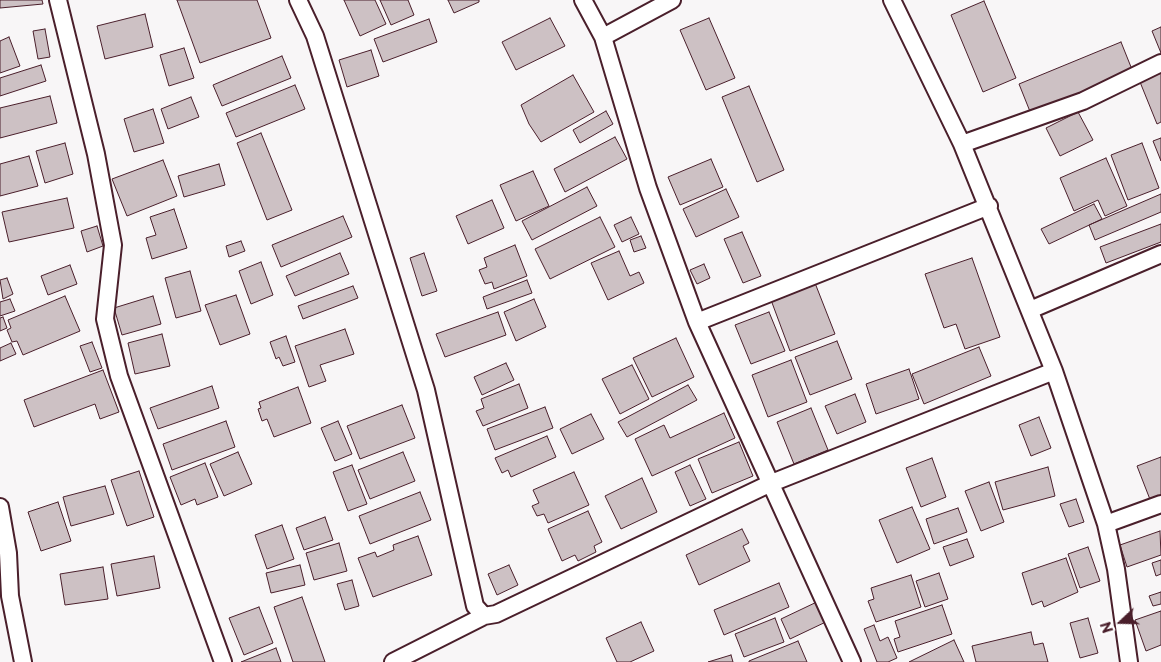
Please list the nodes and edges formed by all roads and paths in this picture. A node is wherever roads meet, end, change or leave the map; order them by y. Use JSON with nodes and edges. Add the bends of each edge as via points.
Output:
{"nodes":[{"id":1,"x":58,"y":0,"type":"edge"},
{"id":2,"x":298,"y":0,"type":"edge"},
{"id":3,"x":583,"y":0,"type":"edge"},
{"id":4,"x":672,"y":0,"type":"edge"},
{"id":5,"x":892,"y":0,"type":"edge"},
{"id":6,"x":603,"y":37,"type":"junction"},
{"id":7,"x":1161,"y":63,"type":"edge"},
{"id":8,"x":962,"y":144,"type":"junction"},
{"id":9,"x":989,"y":206,"type":"junction"},
{"id":10,"x":1161,"y":254,"type":"edge"},
{"id":11,"x":1030,"y":310,"type":"junction"},
{"id":12,"x":697,"y":322,"type":"junction"},
{"id":13,"x":1054,"y":371,"type":"junction"},
{"id":14,"x":769,"y":484,"type":"junction"},
{"id":15,"x":1161,"y":504,"type":"edge"},
{"id":16,"x":0,"y":507,"type":"edge"},
{"id":17,"x":1106,"y":524,"type":"junction"},
{"id":18,"x":484,"y":616,"type":"junction"},
{"id":19,"x":23,"y":662,"type":"edge"},
{"id":20,"x":223,"y":662,"type":"edge"},
{"id":21,"x":393,"y":662,"type":"edge"},
{"id":22,"x":852,"y":662,"type":"edge"},
{"id":23,"x":1129,"y":662,"type":"edge"}],
"edges":[{"from":1,"to":20,"type":"street","via":[[96,154],[114,245],[105,319],[119,376]]},
{"from":2,"to":18,"type":"street","via":[[315,36],[426,390],[476,606]]},
{"from":3,"to":6,"type":"street"},
{"from":4,"to":6,"type":"street"},
{"from":5,"to":8,"type":"street"},
{"from":6,"to":12,"type":"street","via":[[648,188]]},
{"from":7,"to":8,"type":"street","via":[[1083,100]]},
{"from":8,"to":9,"type":"street"},
{"from":9,"to":11,"type":"street"},
{"from":9,"to":12,"type":"street"},
{"from":10,"to":11,"type":"street"},
{"from":11,"to":13,"type":"street"},
{"from":12,"to":14,"type":"street"},
{"from":13,"to":14,"type":"street"},
{"from":13,"to":17,"type":"street"},
{"from":14,"to":18,"type":"street","via":[[496,614]]},
{"from":14,"to":22,"type":"street"},
{"from":15,"to":17,"type":"street"},
{"from":16,"to":19,"type":"street","via":[[8,553],[10,596]]},
{"from":17,"to":23,"type":"street"},
{"from":18,"to":21,"type":"street"}]}
